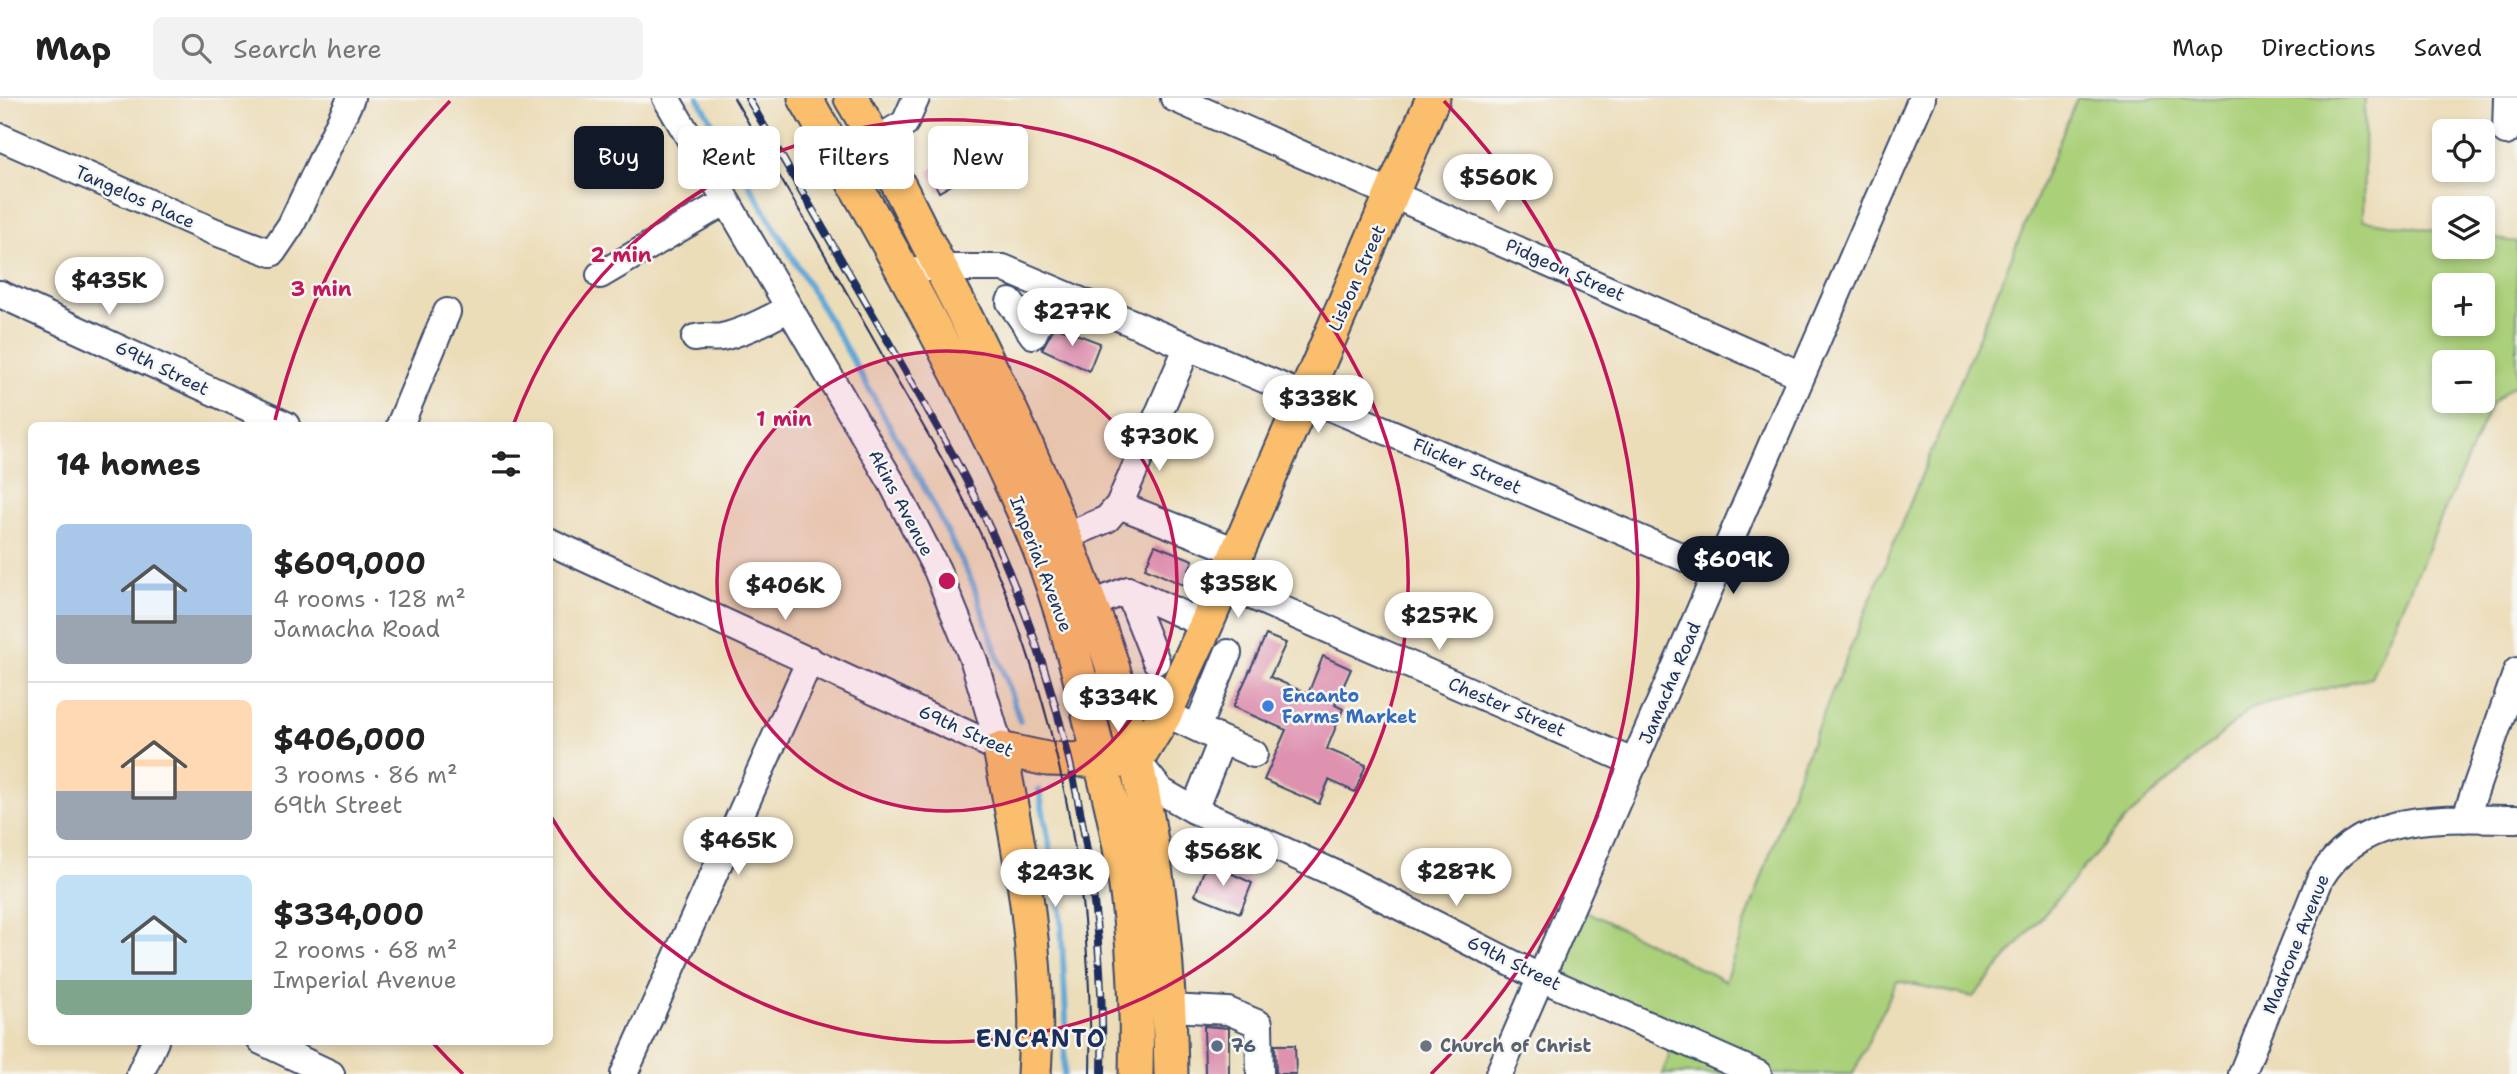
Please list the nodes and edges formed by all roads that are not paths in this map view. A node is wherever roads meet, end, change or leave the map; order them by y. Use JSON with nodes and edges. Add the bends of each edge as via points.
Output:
{"nodes":[{"id":1,"x":351,"y":98,"type":"edge"},
{"id":2,"x":666,"y":98,"type":"edge"},
{"id":3,"x":805,"y":98,"type":"edge"},
{"id":4,"x":851,"y":98,"type":"edge"},
{"id":5,"x":916,"y":98,"type":"edge"},
{"id":6,"x":1174,"y":98,"type":"edge"},
{"id":7,"x":1433,"y":98,"type":"edge"},
{"id":8,"x":1922,"y":98,"type":"edge"},
{"id":9,"x":2507,"y":98,"type":"edge"},
{"id":10,"x":821,"y":126,"type":"edge"},
{"id":11,"x":868,"y":126,"type":"edge"},
{"id":12,"x":901,"y":126,"type":"edge"},
{"id":13,"x":2506,"y":132,"type":"dead end"},
{"id":14,"x":0,"y":137,"type":"edge"},
{"id":15,"x":857,"y":189,"type":"edge"},
{"id":16,"x":901,"y":189,"type":"edge"},
{"id":17,"x":1394,"y":194,"type":"junction"},
{"id":18,"x":726,"y":201,"type":"junction"},
{"id":19,"x":940,"y":267,"type":"junction"},
{"id":20,"x":900,"y":268,"type":"junction"},
{"id":21,"x":600,"y":275,"type":"dead end"},
{"id":22,"x":1054,"y":290,"type":"junction"},
{"id":23,"x":0,"y":294,"type":"edge"},
{"id":24,"x":1010,"y":302,"type":"dead end"},
{"id":25,"x":789,"y":308,"type":"junction"},
{"id":26,"x":447,"y":313,"type":"dead end"},
{"id":27,"x":695,"y":338,"type":"dead end"},
{"id":28,"x":1188,"y":346,"type":"junction"},
{"id":29,"x":1801,"y":375,"type":"junction"},
{"id":30,"x":1305,"y":398,"type":"junction"},
{"id":31,"x":279,"y":422,"type":"edge"},
{"id":32,"x":401,"y":422,"type":"edge"},
{"id":33,"x":1119,"y":505,"type":"junction"},
{"id":34,"x":1065,"y":537,"type":"junction"},
{"id":35,"x":553,"y":543,"type":"edge"},
{"id":36,"x":1238,"y":552,"type":"junction"},
{"id":37,"x":1717,"y":572,"type":"junction"},
{"id":38,"x":1224,"y":584,"type":"junction"},
{"id":39,"x":1128,"y":590,"type":"junction"},
{"id":40,"x":1090,"y":605,"type":"junction"},
{"id":41,"x":1206,"y":625,"type":"junction"},
{"id":42,"x":1228,"y":653,"type":"dead end"},
{"id":43,"x":810,"y":660,"type":"junction"},
{"id":44,"x":1156,"y":662,"type":"dead end"},
{"id":45,"x":2517,"y":671,"type":"edge"},
{"id":46,"x":1165,"y":713,"type":"junction"},
{"id":47,"x":1197,"y":728,"type":"junction"},
{"id":48,"x":1222,"y":740,"type":"junction"},
{"id":49,"x":1000,"y":749,"type":"junction"},
{"id":50,"x":1254,"y":754,"type":"dead end"},
{"id":51,"x":1137,"y":760,"type":"junction"},
{"id":52,"x":1101,"y":761,"type":"junction"},
{"id":53,"x":1635,"y":763,"type":"junction"},
{"id":54,"x":1194,"y":810,"type":"junction"},
{"id":55,"x":2465,"y":819,"type":"junction"},
{"id":56,"x":2517,"y":819,"type":"edge"},
{"id":57,"x":1539,"y":977,"type":"junction"},
{"id":58,"x":1170,"y":1008,"type":"junction"},
{"id":59,"x":153,"y":1045,"type":"edge"},
{"id":60,"x":269,"y":1045,"type":"edge"},
{"id":61,"x":141,"y":1074,"type":"edge"},
{"id":62,"x":331,"y":1074,"type":"edge"},
{"id":63,"x":624,"y":1074,"type":"edge"},
{"id":64,"x":1034,"y":1074,"type":"edge"},
{"id":65,"x":1136,"y":1074,"type":"edge"},
{"id":66,"x":1171,"y":1074,"type":"edge"},
{"id":67,"x":1260,"y":1074,"type":"edge"},
{"id":68,"x":1499,"y":1074,"type":"edge"},
{"id":69,"x":1758,"y":1074,"type":"edge"},
{"id":70,"x":2242,"y":1074,"type":"edge"}],
"edges":[{"from":1,"to":14,"type":"street","name":"Tangelos Place","via":[[291,225],[272,253]]},
{"from":2,"to":18,"type":"street","name":"Akins Avenue"},
{"from":3,"to":10,"type":"main road","name":"Imperial Avenue"},
{"from":4,"to":11,"type":"main road","name":"Imperial Avenue"},
{"from":5,"to":12,"type":"street"},
{"from":6,"to":17,"type":"street","name":"Pidgeon Street"},
{"from":7,"to":17,"type":"main road","name":"Lisbon Street"},
{"from":8,"to":29,"type":"street","name":"Jamacha Road"},
{"from":9,"to":13,"type":"street"},
{"from":15,"to":20,"type":"main road","name":"Imperial Avenue"},
{"from":16,"to":19,"type":"main road","name":"Imperial Avenue"},
{"from":17,"to":29,"type":"street","name":"Pidgeon Street"},
{"from":17,"to":30,"type":"main road","name":"Lisbon Street"},
{"from":18,"to":21,"type":"street"},
{"from":18,"to":25,"type":"street","name":"Akins Avenue"},
{"from":19,"to":20,"type":"street","name":"Flicker Street"},
{"from":19,"to":22,"type":"street","name":"Flicker Street","via":[[1003,268]]},
{"from":19,"to":34,"type":"main road","name":"Imperial Avenue","via":[[977,338]]},
{"from":20,"to":52,"type":"main road","name":"Imperial Avenue","via":[[979,415],[1032,530],[1071,640]]},
{"from":22,"to":24,"type":"street","via":[[1033,335]]},
{"from":22,"to":28,"type":"street","name":"Flicker Street"},
{"from":23,"to":31,"type":"street","name":"69th Street"},
{"from":25,"to":27,"type":"street","via":[[721,338]]},
{"from":25,"to":49,"type":"street","name":"Akins Avenue","via":[[937,570],[974,661]]},
{"from":26,"to":32,"type":"street"},
{"from":28,"to":30,"type":"street","name":"Flicker Street"},
{"from":28,"to":33,"type":"street"},
{"from":29,"to":37,"type":"street","name":"Jamacha Road"},
{"from":30,"to":36,"type":"main road","name":"Lisbon Street"},
{"from":30,"to":37,"type":"street","name":"Flicker Street"},
{"from":33,"to":34,"type":"street","via":[[1107,519]]},
{"from":33,"to":36,"type":"street"},
{"from":34,"to":40,"type":"main road","name":"Imperial Avenue"},
{"from":35,"to":43,"type":"street","name":"69th Street"},
{"from":36,"to":38,"type":"main road","name":"Lisbon Street"},
{"from":37,"to":53,"type":"street","name":"Jamacha Road"},
{"from":38,"to":41,"type":"main road","name":"Lisbon Street"},
{"from":38,"to":53,"type":"street","name":"Chester Street"},
{"from":39,"to":40,"type":"street"},
{"from":39,"to":41,"type":"street"},
{"from":39,"to":44,"type":"street"},
{"from":40,"to":51,"type":"main road","name":"Imperial Avenue","via":[[1117,681]]},
{"from":41,"to":46,"type":"main road","name":"Lisbon Street"},
{"from":42,"to":47,"type":"street"},
{"from":43,"to":49,"type":"street","name":"69th Street"},
{"from":43,"to":63,"type":"street"},
{"from":45,"to":55,"type":"street"},
{"from":46,"to":47,"type":"street"},
{"from":46,"to":51,"type":"main road","name":"Lisbon Street"},
{"from":47,"to":48,"type":"street"},
{"from":48,"to":50,"type":"street"},
{"from":48,"to":54,"type":"street"},
{"from":49,"to":52,"type":"main road","name":"69th Street","via":[[1047,760]]},
{"from":49,"to":64,"type":"main road","name":"Akins Avenue","via":[[1030,924],[1037,1039]]},
{"from":51,"to":52,"type":"main road","name":"69th Street"},
{"from":51,"to":54,"type":"street","name":"69th Street","via":[[1161,791]]},
{"from":51,"to":58,"type":"main road","name":"Imperial Avenue","via":[[1157,870]]},
{"from":52,"to":65,"type":"main road","name":"Imperial Avenue","via":[[1126,879],[1137,1023]]},
{"from":53,"to":57,"type":"street","name":"Jamacha Road"},
{"from":54,"to":57,"type":"street","name":"69th Street","via":[[1336,874]]},
{"from":55,"to":56,"type":"street","name":"Madrone Avenue"},
{"from":55,"to":70,"type":"street","name":"Madrone Avenue","via":[[2392,824],[2361,836],[2337,854],[2320,879]]},
{"from":57,"to":68,"type":"street","name":"Jamacha Road"},
{"from":57,"to":69,"type":"street","name":"69th Street"},
{"from":58,"to":66,"type":"main road","name":"Imperial Avenue"},
{"from":58,"to":67,"type":"street","via":[[1228,1011],[1259,1024]]},
{"from":59,"to":61,"type":"street"},
{"from":60,"to":62,"type":"street"}]}
